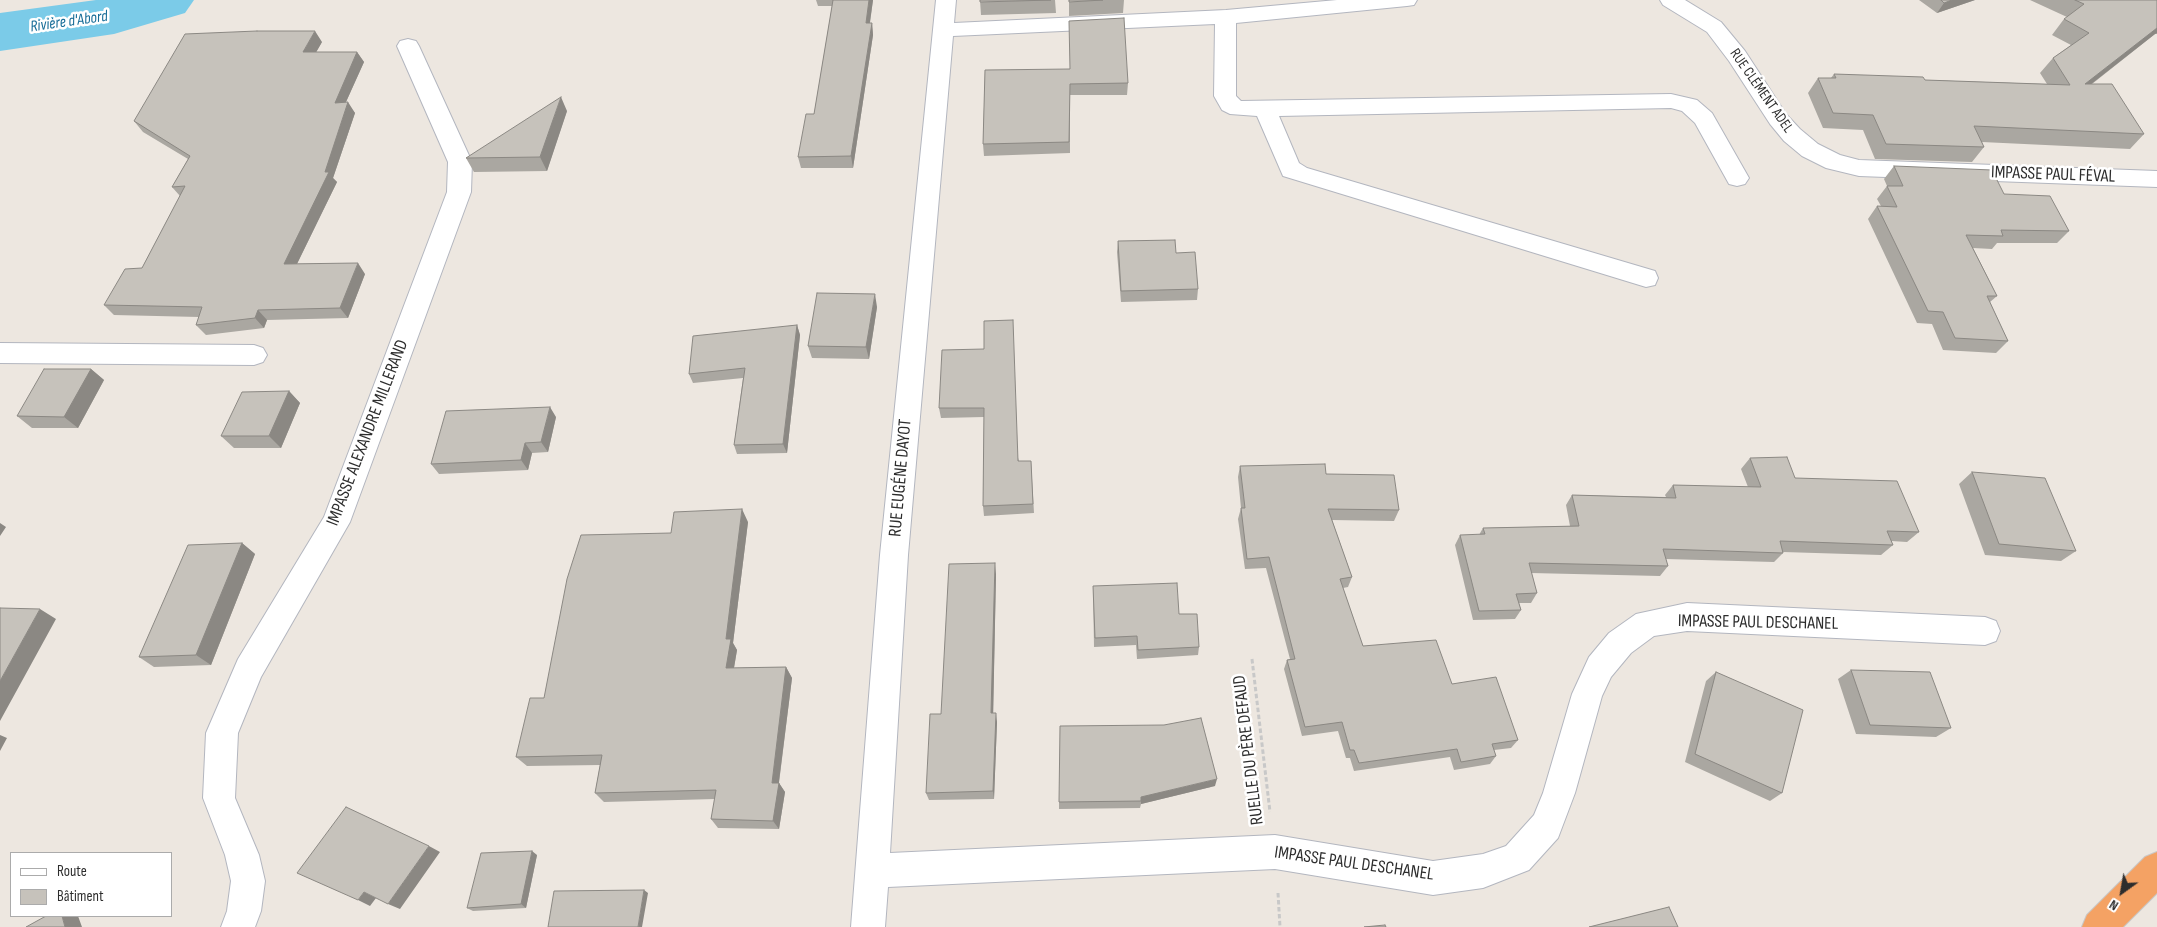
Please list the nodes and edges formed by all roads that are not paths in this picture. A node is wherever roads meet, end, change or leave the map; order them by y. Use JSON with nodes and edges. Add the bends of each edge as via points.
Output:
{"nodes":[{"id":1,"x":946,"y":0,"type":"edge"},
{"id":2,"x":1407,"y":0,"type":"edge"},
{"id":3,"x":1670,"y":0,"type":"edge"},
{"id":4,"x":1226,"y":16,"type":"junction"},
{"id":5,"x":943,"y":30,"type":"junction"},
{"id":6,"x":408,"y":46,"type":"dead end"},
{"id":7,"x":1266,"y":110,"type":"junction"},
{"id":8,"x":1859,"y":168,"type":"joint"},
{"id":9,"x":1737,"y":178,"type":"dead end"},
{"id":10,"x":2157,"y":179,"type":"edge"},
{"id":11,"x":1646,"y":278,"type":"dead end"},
{"id":12,"x":1,"y":355,"type":"edge"},
{"id":13,"x":254,"y":355,"type":"dead end"},
{"id":14,"x":1985,"y":631,"type":"dead end"},
{"id":15,"x":2157,"y":868,"type":"edge"},
{"id":16,"x":873,"y":871,"type":"junction"},
{"id":17,"x":238,"y":927,"type":"edge"},
{"id":18,"x":868,"y":927,"type":"edge"},
{"id":19,"x":2099,"y":927,"type":"edge"}],
"edges":[{"from":1,"to":5,"type":"street","name":"RUE EUGÉNE DAYOT"},
{"from":2,"to":4,"type":"street"},
{"from":3,"to":8,"type":"street","name":"RUE CLÉMENT ADEL","via":[[1714,27],[1792,135],[1810,150],[1834,162]]},
{"from":4,"to":5,"type":"street"},
{"from":4,"to":7,"type":"street","via":[[1225,96],[1238,110]]},
{"from":5,"to":16,"type":"street","name":"RUE EUGÉNE DAYOT","via":[[894,555]]},
{"from":6,"to":17,"type":"street","name":"IMPASSE ALEXANDRE MILLERAND","via":[[460,162],[459,192],[336,522],[249,669],[222,733],[219,798],[242,855],[248,881]]},
{"from":7,"to":9,"type":"street","via":[[1670,101],[1689,105],[1704,118]]},
{"from":7,"to":11,"type":"street","via":[[1286,163],[1299,174]]},
{"from":8,"to":10,"type":"street","name":"IMPASSE PAUL FÉVAL"},
{"from":12,"to":13,"type":"street"},
{"from":14,"to":16,"type":"street","name":"IMPASSE PAUL DESCHANEL","via":[[1686,617],[1648,624],[1620,643],[1600,668],[1587,694],[1559,793],[1546,826],[1517,858],[1483,871],[1433,878],[1275,852]]},
{"from":15,"to":19,"type":"highway"},
{"from":16,"to":18,"type":"street","name":"RUE EUGÉNE DAYOT"}]}
